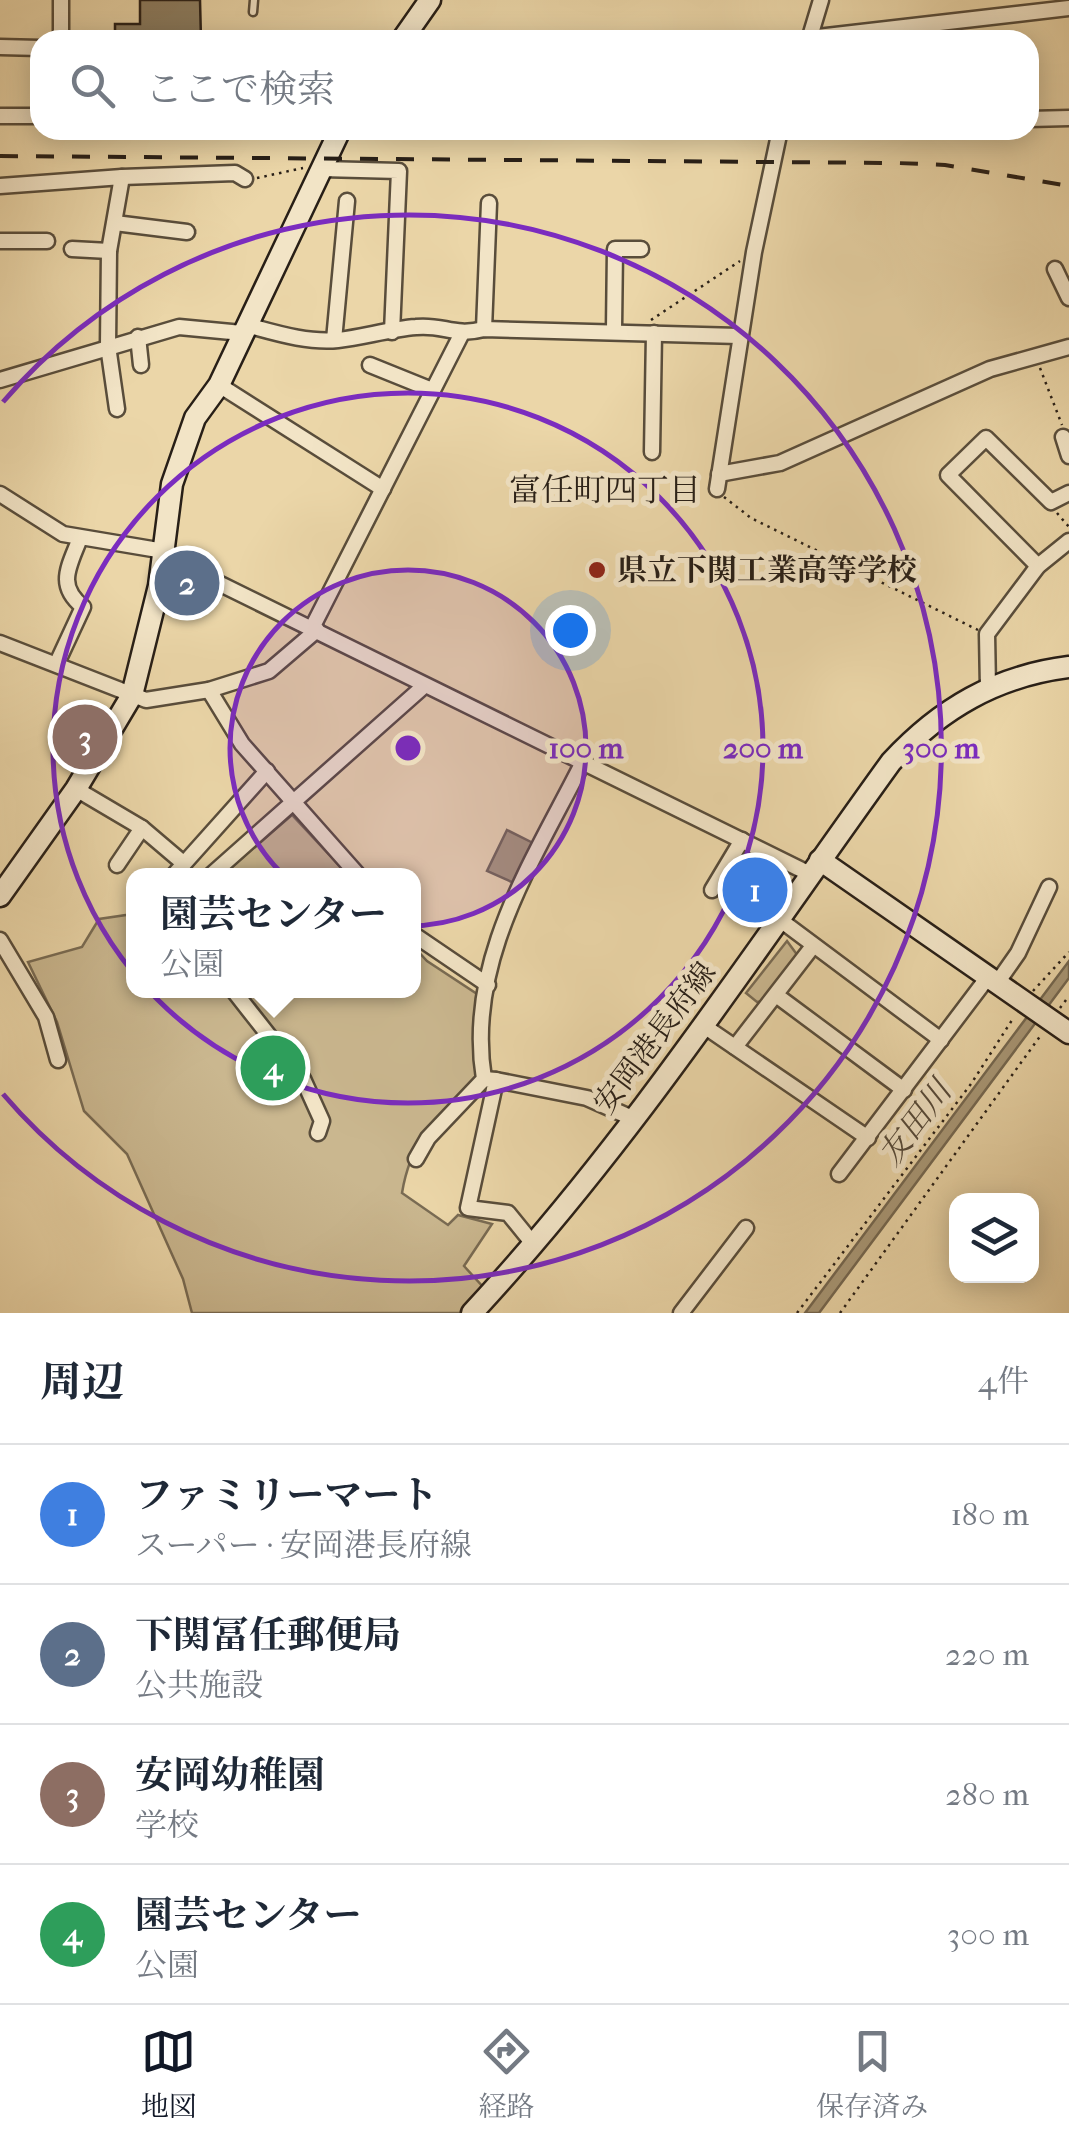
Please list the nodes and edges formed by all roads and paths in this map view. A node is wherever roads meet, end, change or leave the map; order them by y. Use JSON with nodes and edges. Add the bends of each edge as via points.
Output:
{"nodes":[{"id":1,"x":61,"y":0,"type":"edge"},
{"id":2,"x":254,"y":0,"type":"edge"},
{"id":3,"x":430,"y":0,"type":"edge"},
{"id":4,"x":821,"y":0,"type":"edge"},
{"id":5,"x":1069,"y":8,"type":"edge"},
{"id":6,"x":253,"y":12,"type":"dead end"},
{"id":7,"x":61,"y":30,"type":"edge"},
{"id":8,"x":415,"y":30,"type":"edge"},
{"id":9,"x":812,"y":30,"type":"edge"},
{"id":10,"x":884,"y":30,"type":"edge"},
{"id":11,"x":0,"y":47,"type":"edge"},
{"id":12,"x":30,"y":48,"type":"edge"},
{"id":13,"x":0,"y":116,"type":"edge"},
{"id":14,"x":30,"y":116,"type":"edge"},
{"id":15,"x":1069,"y":118,"type":"edge"},
{"id":16,"x":1039,"y":119,"type":"edge"},
{"id":17,"x":335,"y":140,"type":"edge"},
{"id":18,"x":778,"y":140,"type":"edge"},
{"id":19,"x":322,"y":169,"type":"junction"},
{"id":20,"x":122,"y":177,"type":"junction"},
{"id":21,"x":246,"y":179,"type":"joint"},
{"id":22,"x":0,"y":186,"type":"edge"},
{"id":23,"x":347,"y":200,"type":"dead end"},
{"id":24,"x":488,"y":202,"type":"dead end"},
{"id":25,"x":115,"y":223,"type":"junction"},
{"id":26,"x":187,"y":232,"type":"dead end"},
{"id":27,"x":0,"y":241,"type":"edge"},
{"id":28,"x":40,"y":244,"type":"dead end"},
{"id":29,"x":72,"y":249,"type":"dead end"},
{"id":30,"x":642,"y":249,"type":"dead end"},
{"id":31,"x":109,"y":250,"type":"junction"},
{"id":32,"x":754,"y":252,"type":"junction"},
{"id":33,"x":1055,"y":269,"type":"dead end"},
{"id":34,"x":1069,"y":298,"type":"edge"},
{"id":35,"x":244,"y":329,"type":"junction"},
{"id":36,"x":484,"y":329,"type":"junction"},
{"id":37,"x":614,"y":330,"type":"junction"},
{"id":38,"x":633,"y":331,"type":"junction"},
{"id":39,"x":392,"y":332,"type":"junction"},
{"id":40,"x":654,"y":332,"type":"junction"},
{"id":41,"x":461,"y":335,"type":"junction"},
{"id":42,"x":740,"y":336,"type":"junction"},
{"id":43,"x":138,"y":337,"type":"junction"},
{"id":44,"x":334,"y":340,"type":"junction"},
{"id":45,"x":108,"y":346,"type":"junction"},
{"id":46,"x":1069,"y":347,"type":"edge"},
{"id":47,"x":1025,"y":356,"type":"junction"},
{"id":48,"x":141,"y":364,"type":"dead end"},
{"id":49,"x":370,"y":366,"type":"dead end"},
{"id":50,"x":0,"y":380,"type":"edge"},
{"id":51,"x":219,"y":385,"type":"junction"},
{"id":52,"x":432,"y":390,"type":"junction"},
{"id":53,"x":116,"y":409,"type":"dead end"},
{"id":54,"x":1064,"y":437,"type":"joint"},
{"id":55,"x":652,"y":452,"type":"dead end"},
{"id":56,"x":1069,"y":456,"type":"edge"},
{"id":57,"x":718,"y":482,"type":"junction"},
{"id":58,"x":384,"y":488,"type":"junction"},
{"id":59,"x":1069,"y":493,"type":"edge"},
{"id":60,"x":0,"y":494,"type":"edge"},
{"id":61,"x":1051,"y":502,"type":"junction"},
{"id":62,"x":1069,"y":527,"type":"edge"},
{"id":63,"x":80,"y":538,"type":"junction"},
{"id":64,"x":1069,"y":541,"type":"edge"},
{"id":65,"x":164,"y":551,"type":"junction"},
{"id":66,"x":1038,"y":566,"type":"junction"},
{"id":67,"x":315,"y":629,"type":"junction"},
{"id":68,"x":987,"y":634,"type":"junction"},
{"id":69,"x":0,"y":643,"type":"edge"},
{"id":70,"x":57,"y":663,"type":"junction"},
{"id":71,"x":1069,"y":667,"type":"edge"},
{"id":72,"x":424,"y":686,"type":"junction"},
{"id":73,"x":988,"y":688,"type":"junction"},
{"id":74,"x":209,"y":690,"type":"junction"},
{"id":75,"x":132,"y":695,"type":"junction"},
{"id":76,"x":582,"y":764,"type":"junction"},
{"id":77,"x":267,"y":770,"type":"junction"},
{"id":78,"x":76,"y":790,"type":"junction"},
{"id":79,"x":294,"y":803,"type":"junction"},
{"id":80,"x":142,"y":828,"type":"junction"},
{"id":81,"x":742,"y":840,"type":"junction"},
{"id":82,"x":117,"y":865,"type":"dead end"},
{"id":83,"x":815,"y":867,"type":"junction"},
{"id":84,"x":177,"y":868,"type":"edge"},
{"id":85,"x":179,"y":868,"type":"edge"},
{"id":86,"x":217,"y":868,"type":"edge"},
{"id":87,"x":353,"y":868,"type":"edge"},
{"id":88,"x":1049,"y":887,"type":"dead end"},
{"id":89,"x":712,"y":890,"type":"dead end"},
{"id":90,"x":0,"y":896,"type":"edge"},
{"id":91,"x":779,"y":919,"type":"junction"},
{"id":92,"x":421,"y":939,"type":"edge"},
{"id":93,"x":0,"y":940,"type":"edge"},
{"id":94,"x":813,"y":946,"type":"junction"},
{"id":95,"x":1069,"y":952,"type":"edge"},
{"id":96,"x":993,"y":980,"type":"junction"},
{"id":97,"x":488,"y":985,"type":"junction"},
{"id":98,"x":776,"y":996,"type":"junction"},
{"id":99,"x":1069,"y":996,"type":"edge"},
{"id":100,"x":239,"y":998,"type":"edge"},
{"id":101,"x":1022,"y":1000,"type":"junction"},
{"id":102,"x":704,"y":1026,"type":"junction"},
{"id":103,"x":1060,"y":1027,"type":"edge"},
{"id":104,"x":941,"y":1040,"type":"junction"},
{"id":105,"x":735,"y":1048,"type":"junction"},
{"id":106,"x":58,"y":1060,"type":"dead end"},
{"id":107,"x":490,"y":1079,"type":"junction"},
{"id":108,"x":904,"y":1090,"type":"junction"},
{"id":109,"x":632,"y":1118,"type":"junction"},
{"id":110,"x":318,"y":1133,"type":"dead end"},
{"id":111,"x":868,"y":1138,"type":"junction"},
{"id":112,"x":416,"y":1159,"type":"dead end"},
{"id":113,"x":839,"y":1174,"type":"dead end"},
{"id":114,"x":746,"y":1228,"type":"dead end"},
{"id":115,"x":534,"y":1244,"type":"junction"},
{"id":116,"x":481,"y":1310,"type":"edge"},
{"id":117,"x":681,"y":1313,"type":"edge"},
{"id":118,"x":797,"y":1313,"type":"edge"},
{"id":119,"x":840,"y":1313,"type":"edge"}],
"edges":[{"from":1,"to":7,"type":"street"},
{"from":2,"to":6,"type":"lane"},
{"from":3,"to":8,"type":"street"},
{"from":4,"to":9,"type":"street"},
{"from":5,"to":10,"type":"street"},
{"from":11,"to":12,"type":"street"},
{"from":13,"to":14,"type":"street"},
{"from":15,"to":16,"type":"street"},
{"from":17,"to":19,"type":"street"},
{"from":18,"to":32,"type":"street"},
{"from":19,"to":21,"type":"path"},
{"from":19,"to":35,"type":"street"},
{"from":19,"to":39,"type":"street","via":[[399,171]]},
{"from":20,"to":21,"type":"street","via":[[235,173]]},
{"from":20,"to":22,"type":"street"},
{"from":20,"to":25,"type":"street"},
{"from":23,"to":44,"type":"street"},
{"from":24,"to":36,"type":"street","via":[[492,241]]},
{"from":25,"to":26,"type":"street"},
{"from":25,"to":31,"type":"street"},
{"from":27,"to":28,"type":"street"},
{"from":29,"to":31,"type":"street"},
{"from":30,"to":37,"type":"street","via":[[615,249]]},
{"from":31,"to":45,"type":"street"},
{"from":32,"to":38,"type":"path"},
{"from":32,"to":42,"type":"street"},
{"from":33,"to":34,"type":"street"},
{"from":35,"to":43,"type":"street","via":[[179,327]]},
{"from":35,"to":44,"type":"street"},
{"from":35,"to":51,"type":"street"},
{"from":36,"to":37,"type":"street"},
{"from":36,"to":41,"type":"street"},
{"from":37,"to":38,"type":"street"},
{"from":38,"to":40,"type":"street"},
{"from":39,"to":41,"type":"street","via":[[418,326]]},
{"from":39,"to":44,"type":"street"},
{"from":40,"to":42,"type":"street"},
{"from":40,"to":55,"type":"street"},
{"from":41,"to":52,"type":"street"},
{"from":42,"to":57,"type":"street"},
{"from":43,"to":45,"type":"street"},
{"from":43,"to":48,"type":"street"},
{"from":45,"to":50,"type":"street"},
{"from":45,"to":53,"type":"street"},
{"from":46,"to":47,"type":"street"},
{"from":47,"to":54,"type":"path","via":[[1042,369]]},
{"from":47,"to":57,"type":"street","via":[[780,464]]},
{"from":49,"to":52,"type":"street"},
{"from":51,"to":58,"type":"street"},
{"from":51,"to":65,"type":"street","via":[[180,453]]},
{"from":52,"to":58,"type":"street"},
{"from":54,"to":56,"type":"street"},
{"from":57,"to":68,"type":"path","via":[[751,518]]},
{"from":58,"to":67,"type":"street"},
{"from":59,"to":61,"type":"street"},
{"from":60,"to":63,"type":"street"},
{"from":61,"to":62,"type":"path"},
{"from":61,"to":66,"type":"street","via":[[986,438],[948,474]]},
{"from":63,"to":65,"type":"street"},
{"from":63,"to":70,"type":"street","via":[[64,585],[83,607]]},
{"from":64,"to":66,"type":"street"},
{"from":65,"to":67,"type":"street"},
{"from":65,"to":75,"type":"street"},
{"from":66,"to":68,"type":"street"},
{"from":67,"to":72,"type":"street"},
{"from":67,"to":74,"type":"street","via":[[269,671]]},
{"from":68,"to":73,"type":"street"},
{"from":69,"to":70,"type":"street"},
{"from":70,"to":75,"type":"street"},
{"from":71,"to":73,"type":"street","name":"安岡港長府線"},
{"from":72,"to":76,"type":"street"},
{"from":72,"to":79,"type":"street"},
{"from":73,"to":83,"type":"street","name":"安岡港長府線","via":[[918,732]]},
{"from":74,"to":75,"type":"street","via":[[146,700]]},
{"from":74,"to":77,"type":"street"},
{"from":75,"to":78,"type":"street"},
{"from":76,"to":81,"type":"street"},
{"from":76,"to":97,"type":"street","via":[[497,933]]},
{"from":77,"to":79,"type":"street"},
{"from":77,"to":85,"type":"street"},
{"from":78,"to":80,"type":"street"},
{"from":78,"to":90,"type":"street"},
{"from":79,"to":86,"type":"street"},
{"from":79,"to":87,"type":"street"},
{"from":80,"to":82,"type":"street"},
{"from":80,"to":84,"type":"street"},
{"from":81,"to":83,"type":"street"},
{"from":81,"to":89,"type":"street"},
{"from":83,"to":91,"type":"street","name":"安岡港長府線"},
{"from":83,"to":96,"type":"street"},
{"from":88,"to":96,"type":"street","via":[[1018,953]]},
{"from":91,"to":94,"type":"street"},
{"from":91,"to":102,"type":"street","name":"安岡港長府線"},
{"from":92,"to":97,"type":"street"},
{"from":93,"to":106,"type":"street","via":[[46,1016]]},
{"from":94,"to":98,"type":"street"},
{"from":94,"to":104,"type":"street"},
{"from":95,"to":101,"type":"path"},
{"from":96,"to":101,"type":"street"},
{"from":96,"to":104,"type":"street"},
{"from":97,"to":107,"type":"street","via":[[481,1024]]},
{"from":98,"to":105,"type":"street"},
{"from":98,"to":108,"type":"street"},
{"from":99,"to":103,"type":"path"},
{"from":100,"to":110,"type":"street","via":[[303,1079],[322,1121]]},
{"from":101,"to":103,"type":"street"},
{"from":101,"to":118,"type":"path","via":[[972,1084]]},
{"from":102,"to":105,"type":"street"},
{"from":102,"to":109,"type":"street","name":"安岡港長府線"},
{"from":103,"to":119,"type":"path"},
{"from":104,"to":108,"type":"street"},
{"from":105,"to":111,"type":"street"},
{"from":107,"to":109,"type":"street","via":[[587,1098]]},
{"from":107,"to":112,"type":"street","via":[[428,1138]]},
{"from":107,"to":115,"type":"street","via":[[468,1208],[508,1213]]},
{"from":108,"to":111,"type":"street"},
{"from":109,"to":115,"type":"street","name":"安岡港長府線"},
{"from":111,"to":113,"type":"street"},
{"from":114,"to":117,"type":"street","via":[[704,1274]]},
{"from":115,"to":116,"type":"street","name":"安岡港長府線"}]}
